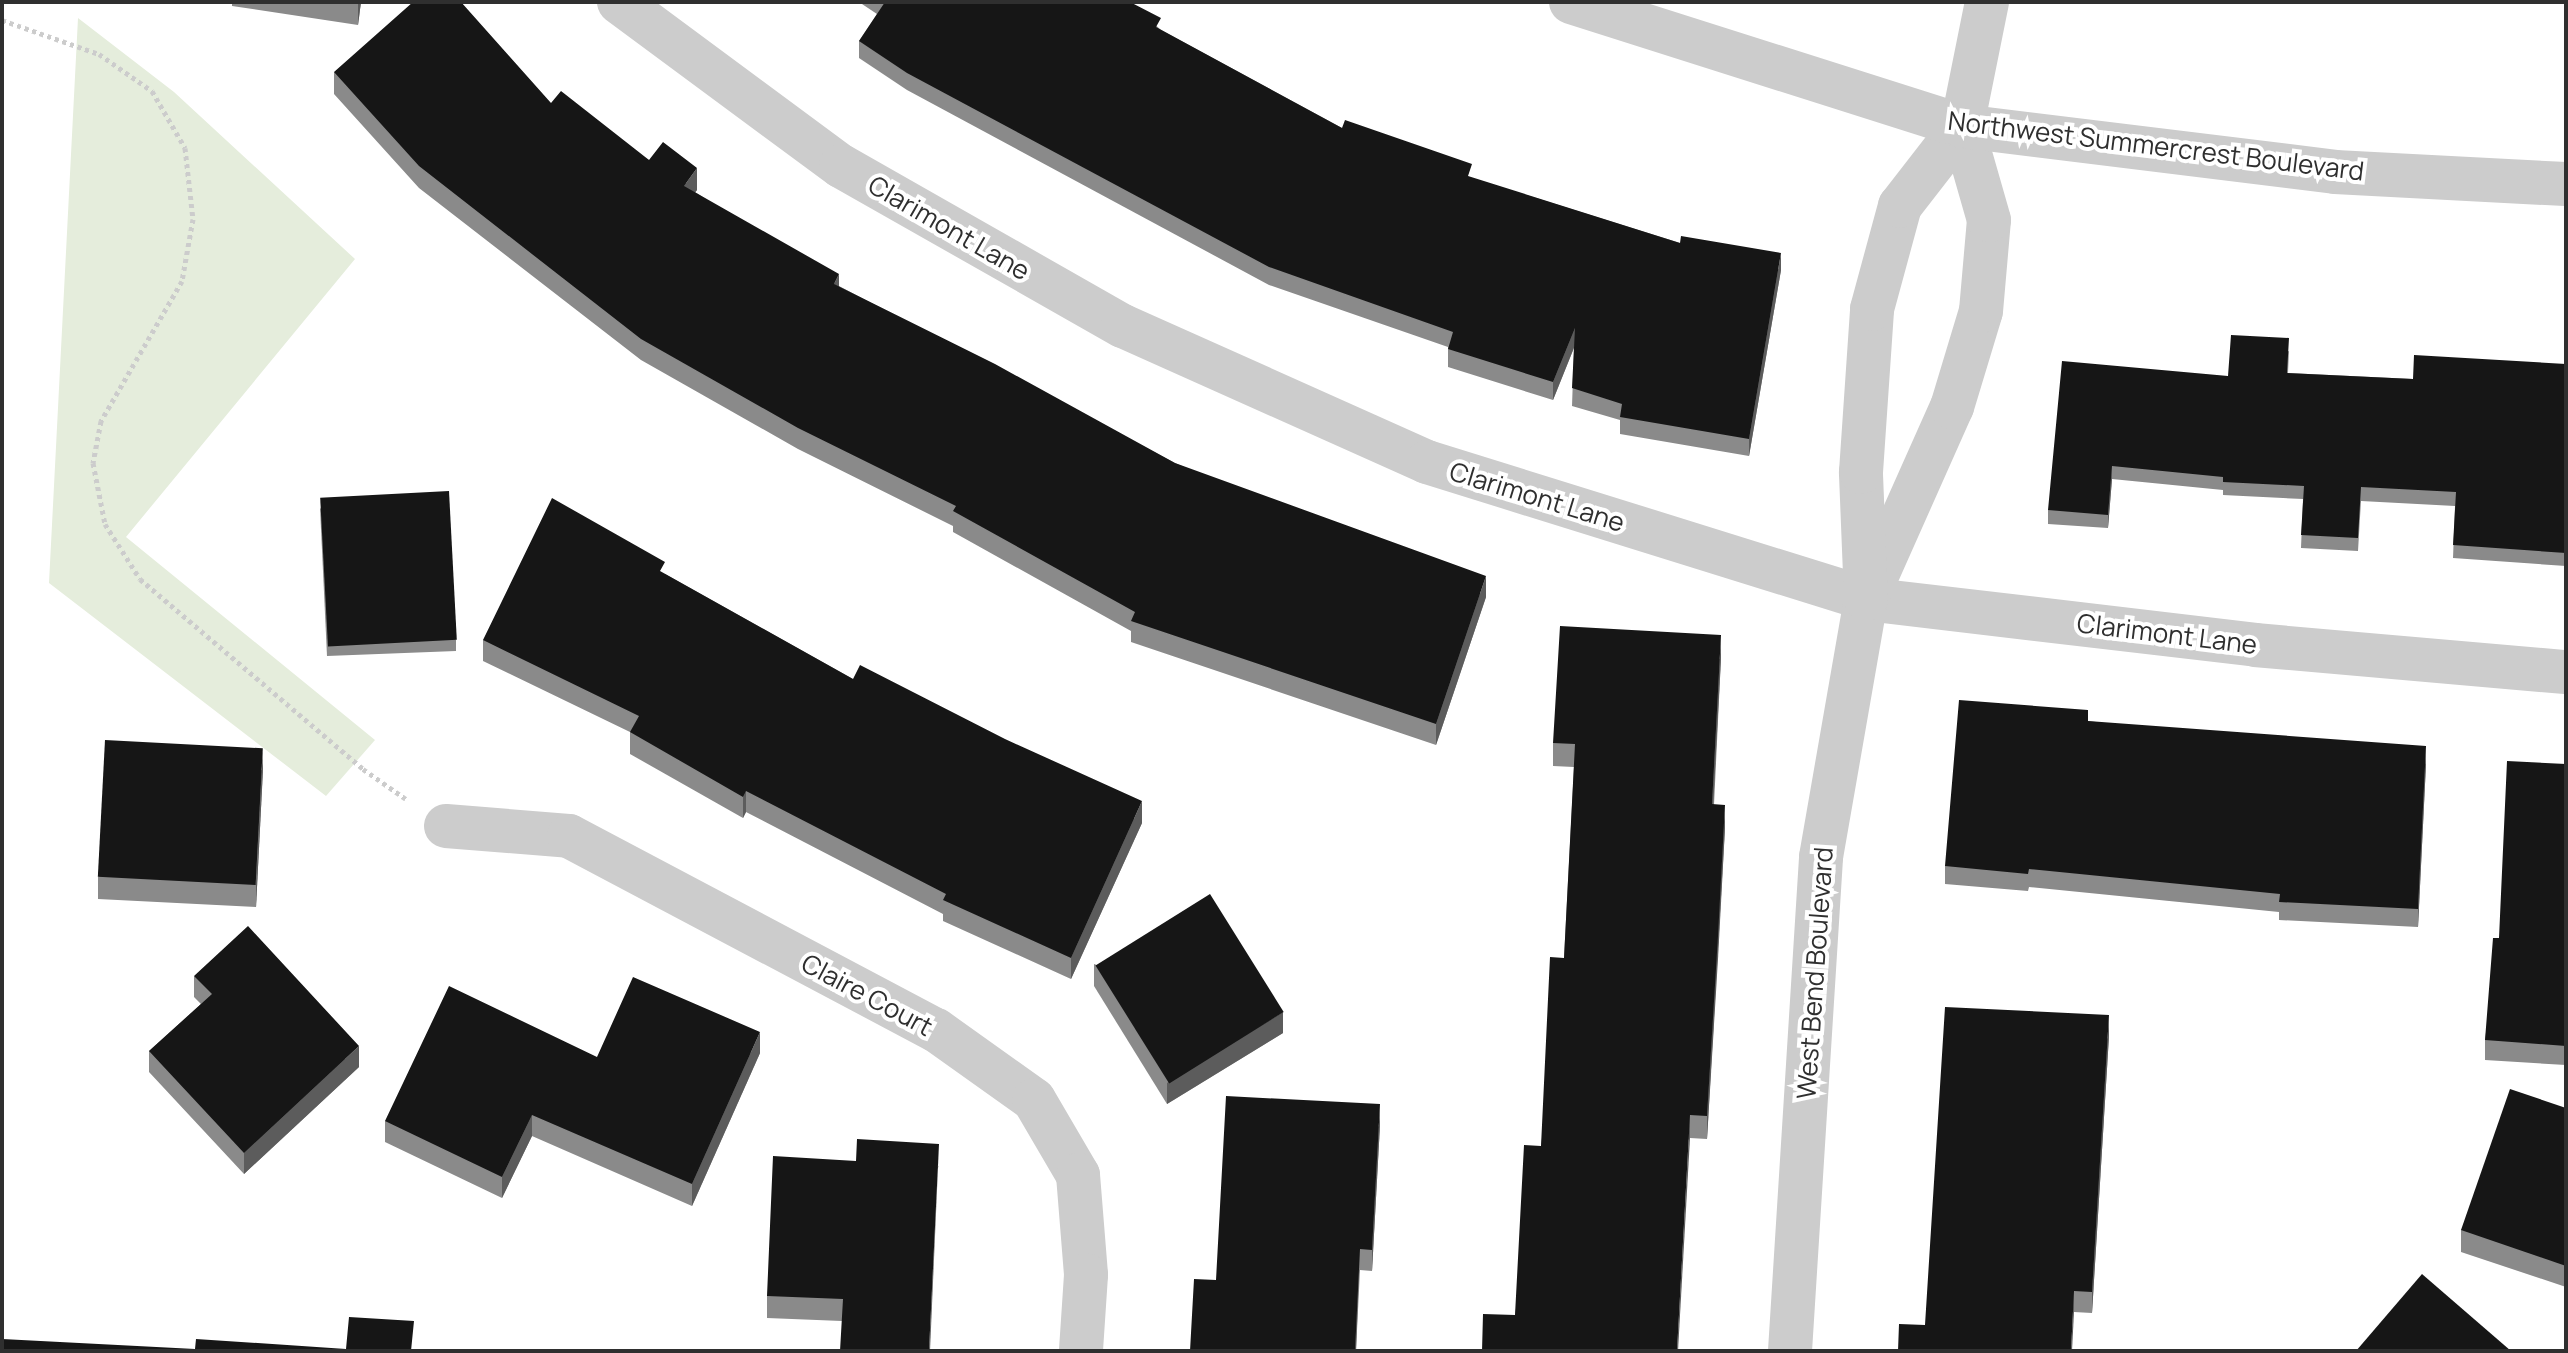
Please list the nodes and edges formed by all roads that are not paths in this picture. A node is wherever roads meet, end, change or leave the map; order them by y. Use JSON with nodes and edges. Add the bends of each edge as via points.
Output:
{"nodes":[{"id":1,"x":619,"y":2,"type":"edge"},
{"id":2,"x":1571,"y":2,"type":"edge"},
{"id":3,"x":1987,"y":2,"type":"edge"},
{"id":4,"x":1962,"y":126,"type":"junction"},
{"id":5,"x":2566,"y":184,"type":"edge"},
{"id":6,"x":1866,"y":599,"type":"junction"},
{"id":7,"x":2566,"y":672,"type":"edge"},
{"id":8,"x":446,"y":826,"type":"road end"},
{"id":9,"x":1081,"y":1351,"type":"edge"},
{"id":10,"x":1790,"y":1351,"type":"edge"}],
"edges":[{"from":1,"to":6,"type":"street","name":"Clarimont Lane","via":[[841,166],[1123,326],[1427,462]]},
{"from":2,"to":4,"type":"street","name":"Northwest Summercrest Boulevard"},
{"from":3,"to":4,"type":"street","name":"West Bend Boulevard"},
{"from":4,"to":5,"type":"street","name":"Northwest Summercrest Boulevard","via":[[2335,172]]},
{"from":4,"to":6,"type":"street","name":"West Bend Boulevard","via":[[1900,206],[1872,309],[1861,472]]},
{"from":4,"to":6,"type":"street","name":"West Bend Boulevard","via":[[1989,220],[1981,311],[1952,407]]},
{"from":6,"to":7,"type":"street","name":"Clarimont Lane","via":[[2255,645]]},
{"from":6,"to":10,"type":"street","name":"West Bend Boulevard","via":[[1821,857]]},
{"from":8,"to":9,"type":"street","name":"Claire Court","via":[[569,836],[936,1030],[1034,1100],[1078,1175],[1086,1275]]}]}
